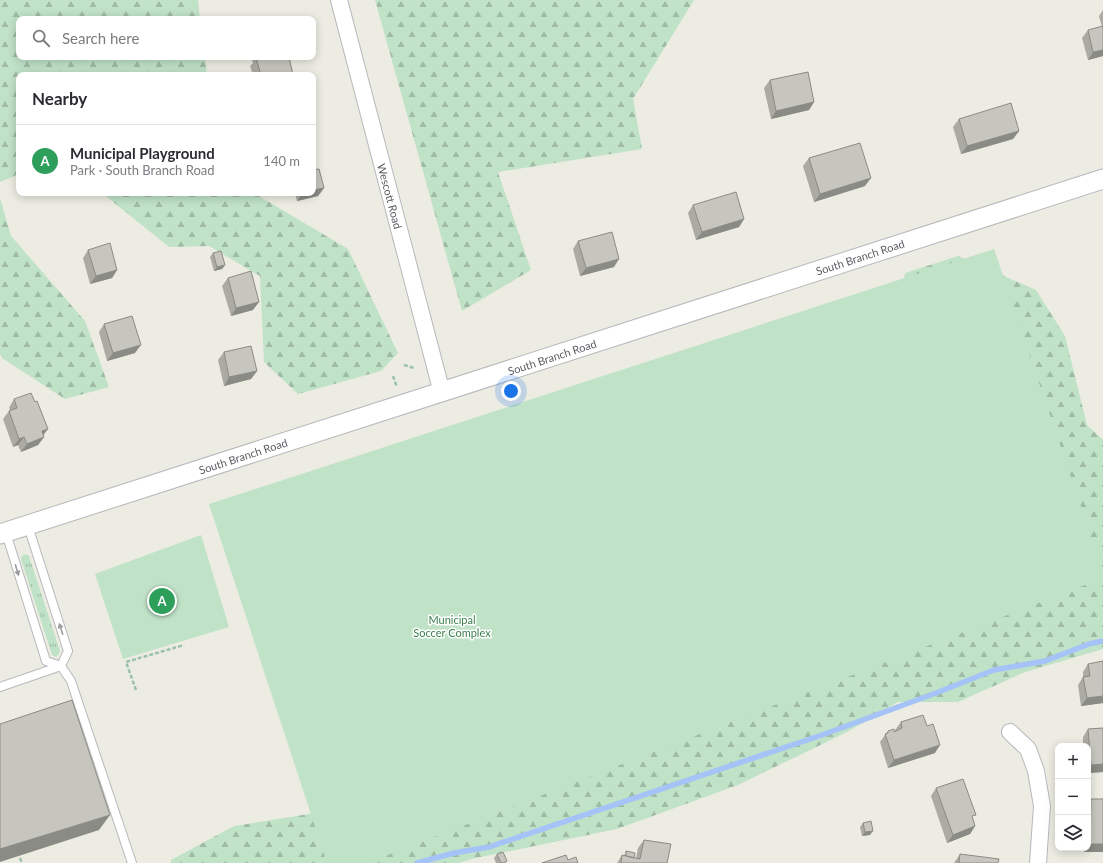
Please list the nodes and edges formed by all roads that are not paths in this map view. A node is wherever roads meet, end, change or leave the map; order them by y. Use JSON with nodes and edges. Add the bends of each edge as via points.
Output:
{"nodes":[{"id":1,"x":339,"y":0,"type":"edge"},
{"id":2,"x":1103,"y":179,"type":"edge"},
{"id":3,"x":442,"y":393,"type":"junction"},
{"id":4,"x":28,"y":526,"type":"junction"},
{"id":5,"x":3,"y":534,"type":"edge"},
{"id":6,"x":61,"y":666,"type":"junction"},
{"id":7,"x":0,"y":687,"type":"edge"},
{"id":8,"x":1010,"y":732,"type":"dead end"},
{"id":9,"x":132,"y":863,"type":"edge"},
{"id":10,"x":1038,"y":863,"type":"edge"}],
"edges":[{"from":1,"to":3,"type":"street","name":"Wescott Road"},
{"from":2,"to":3,"type":"street","name":"South Branch Road"},
{"from":3,"to":4,"type":"street","name":"South Branch Road"},
{"from":4,"to":5,"type":"street","name":"South Branch Road"},
{"from":6,"to":4,"type":"lane","one_way":true,"via":[[68,651]]},
{"from":5,"to":6,"type":"lane","one_way":true,"via":[[46,661]]},
{"from":6,"to":7,"type":"lane"},
{"from":6,"to":9,"type":"lane","via":[[71,680]]},
{"from":8,"to":10,"type":"street","via":[[1028,749],[1036,771],[1042,806]]}]}
